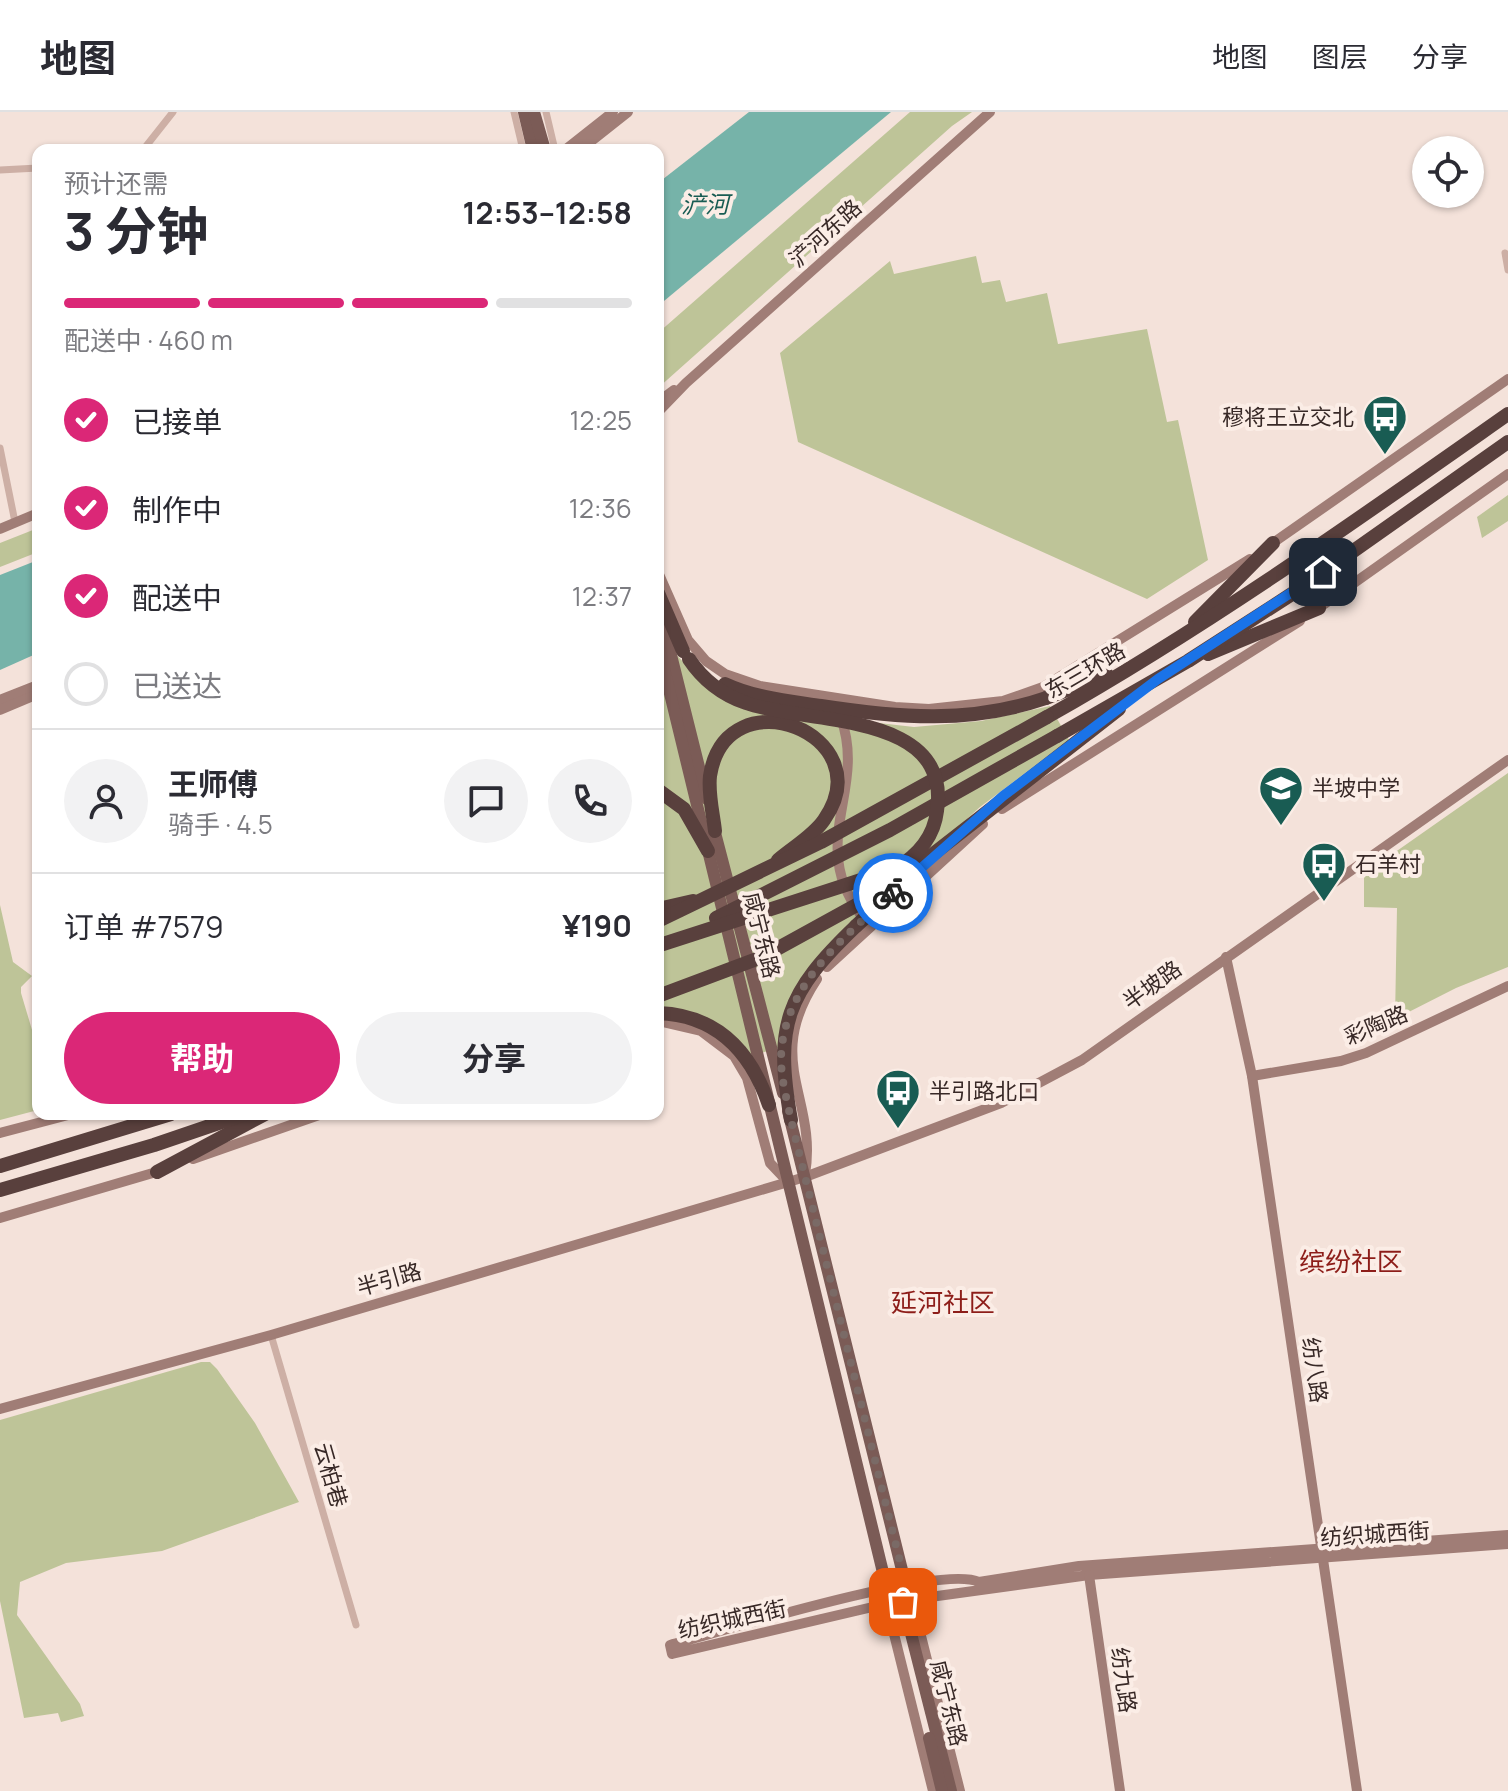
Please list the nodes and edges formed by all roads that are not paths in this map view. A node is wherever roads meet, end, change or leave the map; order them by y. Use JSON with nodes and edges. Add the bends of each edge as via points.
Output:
{"nodes":[{"id":1,"x":173,"y":112,"type":"edge"},
{"id":2,"x":514,"y":112,"type":"edge"},
{"id":3,"x":524,"y":112,"type":"edge"},
{"id":4,"x":534,"y":112,"type":"edge"},
{"id":5,"x":546,"y":112,"type":"edge"},
{"id":6,"x":613,"y":112,"type":"edge"},
{"id":7,"x":628,"y":112,"type":"edge"},
{"id":8,"x":990,"y":112,"type":"edge"},
{"id":9,"x":148,"y":144,"type":"edge"},
{"id":10,"x":522,"y":144,"type":"edge"},
{"id":11,"x":532,"y":144,"type":"edge"},
{"id":12,"x":543,"y":144,"type":"edge"},
{"id":13,"x":554,"y":144,"type":"edge"},
{"id":14,"x":573,"y":144,"type":"edge"},
{"id":15,"x":588,"y":144,"type":"edge"},
{"id":16,"x":32,"y":168,"type":"edge"},
{"id":17,"x":0,"y":170,"type":"edge"},
{"id":18,"x":1505,"y":253,"type":"dead end"},
{"id":19,"x":1508,"y":270,"type":"edge"},
{"id":20,"x":1508,"y":379,"type":"edge"},
{"id":21,"x":686,"y":383,"type":"junction"},
{"id":22,"x":664,"y":398,"type":"edge"},
{"id":23,"x":664,"y":406,"type":"edge"},
{"id":24,"x":1508,"y":414,"type":"edge"},
{"id":25,"x":1508,"y":442,"type":"edge"},
{"id":26,"x":0,"y":448,"type":"edge"},
{"id":27,"x":1508,"y":474,"type":"edge"},
{"id":28,"x":32,"y":515,"type":"edge"},
{"id":29,"x":15,"y":522,"type":"junction"},
{"id":30,"x":0,"y":529,"type":"edge"},
{"id":31,"x":1273,"y":543,"type":"junction"},
{"id":32,"x":664,"y":586,"type":"edge"},
{"id":33,"x":664,"y":606,"type":"edge"},
{"id":34,"x":1319,"y":608,"type":"junction"},
{"id":35,"x":664,"y":624,"type":"edge"},
{"id":36,"x":1184,"y":635,"type":"junction"},
{"id":37,"x":686,"y":655,"type":"junction"},
{"id":38,"x":1148,"y":658,"type":"junction"},
{"id":39,"x":1188,"y":661,"type":"junction"},
{"id":40,"x":664,"y":674,"type":"edge"},
{"id":41,"x":1158,"y":679,"type":"junction"},
{"id":42,"x":664,"y":686,"type":"edge"},
{"id":43,"x":32,"y":687,"type":"edge"},
{"id":44,"x":32,"y":697,"type":"edge"},
{"id":45,"x":833,"y":698,"type":"junction"},
{"id":46,"x":669,"y":699,"type":"junction"},
{"id":47,"x":0,"y":700,"type":"edge"},
{"id":48,"x":0,"y":710,"type":"edge"},
{"id":49,"x":1508,"y":760,"type":"edge"},
{"id":50,"x":664,"y":795,"type":"edge"},
{"id":51,"x":715,"y":831,"type":"junction"},
{"id":52,"x":708,"y":851,"type":"junction"},
{"id":53,"x":765,"y":870,"type":"junction"},
{"id":54,"x":709,"y":897,"type":"junction"},
{"id":55,"x":876,"y":900,"type":"junction"},
{"id":56,"x":664,"y":908,"type":"edge"},
{"id":57,"x":664,"y":918,"type":"edge"},
{"id":58,"x":863,"y":926,"type":"junction"},
{"id":59,"x":664,"y":943,"type":"edge"},
{"id":60,"x":664,"y":943,"type":"edge"},
{"id":61,"x":1226,"y":957,"type":"junction"},
{"id":62,"x":1508,"y":986,"type":"edge"},
{"id":63,"x":664,"y":994,"type":"edge"},
{"id":64,"x":664,"y":1014,"type":"edge"},
{"id":65,"x":664,"y":1022,"type":"edge"},
{"id":66,"x":1252,"y":1076,"type":"junction"},
{"id":67,"x":769,"y":1105,"type":"junction"},
{"id":68,"x":49,"y":1120,"type":"edge"},
{"id":69,"x":151,"y":1120,"type":"edge"},
{"id":70,"x":227,"y":1120,"type":"edge"},
{"id":71,"x":254,"y":1120,"type":"edge"},
{"id":72,"x":305,"y":1120,"type":"edge"},
{"id":73,"x":791,"y":1120,"type":"junction"},
{"id":74,"x":0,"y":1133,"type":"edge"},
{"id":75,"x":0,"y":1166,"type":"edge"},
{"id":76,"x":157,"y":1172,"type":"junction"},
{"id":77,"x":805,"y":1177,"type":"junction"},
{"id":78,"x":788,"y":1182,"type":"junction"},
{"id":79,"x":0,"y":1190,"type":"edge"},
{"id":80,"x":0,"y":1218,"type":"edge"},
{"id":81,"x":271,"y":1335,"type":"junction"},
{"id":82,"x":0,"y":1409,"type":"edge"},
{"id":83,"x":1508,"y":1535,"type":"edge"},
{"id":84,"x":1508,"y":1544,"type":"edge"},
{"id":85,"x":1322,"y":1553,"type":"junction"},
{"id":86,"x":1089,"y":1575,"type":"junction"},
{"id":87,"x":906,"y":1586,"type":"junction"},
{"id":88,"x":887,"y":1589,"type":"junction"},
{"id":89,"x":898,"y":1602,"type":"junction"},
{"id":90,"x":356,"y":1625,"type":"dead end"},
{"id":91,"x":936,"y":1790,"type":"edge"},
{"id":92,"x":951,"y":1791,"type":"edge"},
{"id":93,"x":960,"y":1791,"type":"edge"},
{"id":94,"x":1120,"y":1791,"type":"edge"},
{"id":95,"x":1357,"y":1791,"type":"edge"}],
"edges":[{"from":1,"to":9,"type":"street"},
{"from":2,"to":10,"type":"street"},
{"from":3,"to":11,"type":"main road"},
{"from":4,"to":12,"type":"main road"},
{"from":5,"to":13,"type":"street"},
{"from":6,"to":14,"type":"street"},
{"from":7,"to":15,"type":"street"},
{"from":8,"to":21,"type":"street","name":"浐河东路"},
{"from":16,"to":17,"type":"street"},
{"from":18,"to":19,"type":"street"},
{"from":20,"to":31,"type":"street"},
{"from":21,"to":22,"type":"street","name":"浐河东路"},
{"from":21,"to":23,"type":"street","name":"浐河东路"},
{"from":24,"to":36,"type":"highway","name":"东三环路"},
{"from":25,"to":39,"type":"highway","name":"东三环路"},
{"from":26,"to":29,"type":"street"},
{"from":27,"to":34,"type":"street"},
{"from":28,"to":29,"type":"street"},
{"from":29,"to":30,"type":"street"},
{"from":31,"to":36,"type":"highway"},
{"from":31,"to":45,"type":"street","via":[[1027,694],[929,709]]},
{"from":32,"to":45,"type":"street","via":[[685,636],[718,670],[760,686]]},
{"from":33,"to":37,"type":"highway"},
{"from":34,"to":39,"type":"highway"},
{"from":34,"to":58,"type":"street","via":[[1028,789]]},
{"from":35,"to":51,"type":"main road","name":"咸宁东路"},
{"from":36,"to":38,"type":"highway","name":"东三环路"},
{"from":37,"to":38,"type":"highway","bridge":true,"via":[[719,681],[751,694],[890,716],[973,716],[1046,698]]},
{"from":37,"to":59,"type":"highway","bridge":true,"via":[[719,690],[750,705],[869,726],[905,741],[932,772],[937,811],[921,848],[888,872]]},
{"from":38,"to":53,"type":"highway","name":"东三环路","bridge":true,"via":[[928,785]]},
{"from":39,"to":41,"type":"highway","name":"东三环路"},
{"from":40,"to":46,"type":"main road","name":"咸宁东路"},
{"from":41,"to":55,"type":"highway"},
{"from":41,"to":60,"type":"highway","name":"东三环路","bridge":true,"via":[[890,830]]},
{"from":42,"to":46,"type":"main road"},
{"from":43,"to":47,"type":"street"},
{"from":44,"to":48,"type":"street"},
{"from":45,"to":58,"type":"street","via":[[847,749],[836,829],[838,854],[848,896]]},
{"from":46,"to":52,"type":"main road","name":"咸宁东路"},
{"from":49,"to":61,"type":"street","name":"半坡路"},
{"from":50,"to":52,"type":"highway","via":[[686,812]]},
{"from":51,"to":53,"type":"highway","bridge":true,"via":[[710,776],[728,739],[759,723],[794,724],[821,743],[835,770],[835,796],[823,822]]},
{"from":51,"to":73,"type":"main road","name":"咸宁东路"},
{"from":52,"to":67,"type":"main road","name":"咸宁东路"},
{"from":53,"to":54,"type":"highway","name":"东三环路","bridge":true},
{"from":54,"to":56,"type":"highway","bridge":true},
{"from":54,"to":57,"type":"highway","name":"东三环路","bridge":true},
{"from":55,"to":58,"type":"highway","bridge":true},
{"from":55,"to":63,"type":"highway","bridge":true,"via":[[762,957]]},
{"from":58,"to":73,"type":"highway","via":[[809,978],[788,1020],[781,1058]]},
{"from":58,"to":77,"type":"street","via":[[822,972],[794,1030],[791,1065],[810,1146]]},
{"from":61,"to":66,"type":"street","name":"纺八路"},
{"from":61,"to":77,"type":"street","name":"半坡路","via":[[1045,1082]]},
{"from":62,"to":66,"type":"street","name":"彩陶路","via":[[1366,1053]]},
{"from":64,"to":67,"type":"highway","via":[[687,1016],[730,1039],[746,1057]]},
{"from":65,"to":78,"type":"street","via":[[701,1031],[738,1061],[770,1163]]},
{"from":66,"to":85,"type":"street","name":"纺八路"},
{"from":67,"to":78,"type":"main road","name":"咸宁东路"},
{"from":68,"to":74,"type":"street"},
{"from":69,"to":75,"type":"highway"},
{"from":70,"to":79,"type":"highway"},
{"from":71,"to":76,"type":"highway"},
{"from":72,"to":76,"type":"street"},
{"from":73,"to":77,"type":"main road","name":"咸宁东路"},
{"from":76,"to":80,"type":"street"},
{"from":77,"to":78,"type":"street","name":"半坡路"},
{"from":77,"to":87,"type":"main road","name":"咸宁东路"},
{"from":78,"to":81,"type":"street","name":"半引路"},
{"from":78,"to":88,"type":"main road","name":"咸宁东路"},
{"from":81,"to":82,"type":"street","name":"半引路"},
{"from":81,"to":90,"type":"street","name":"云柏巷"},
{"from":83,"to":85,"type":"street","name":"纺织城西街"},
{"from":84,"to":85,"type":"street","name":"纺织城西街"},
{"from":85,"to":86,"type":"street","name":"纺织城西街"},
{"from":85,"to":87,"type":"street","name":"纺织城西街","via":[[1079,1566],[979,1582],[969,1578]]},
{"from":85,"to":95,"type":"street","name":"纺八路"},
{"from":86,"to":89,"type":"street","name":"纺织城西街"},
{"from":86,"to":94,"type":"street","name":"纺九路"},
{"from":87,"to":88,"type":"street","name":"纺织城西街"},
{"from":87,"to":89,"type":"main road","name":"咸宁东路"},
{"from":88,"to":89,"type":"main road","name":"咸宁东路"},
{"from":88,"to":89,"type":"street","name":"纺织城西街","via":[[670,1645],[672,1654]]},
{"from":89,"to":91,"type":"main road","name":"咸宁东路","via":[[935,1761]]},
{"from":89,"to":91,"type":"street","via":[[892,1626]]},
{"from":89,"to":92,"type":"main road","name":"咸宁东路"},
{"from":89,"to":93,"type":"street","via":[[918,1624]]}]}
